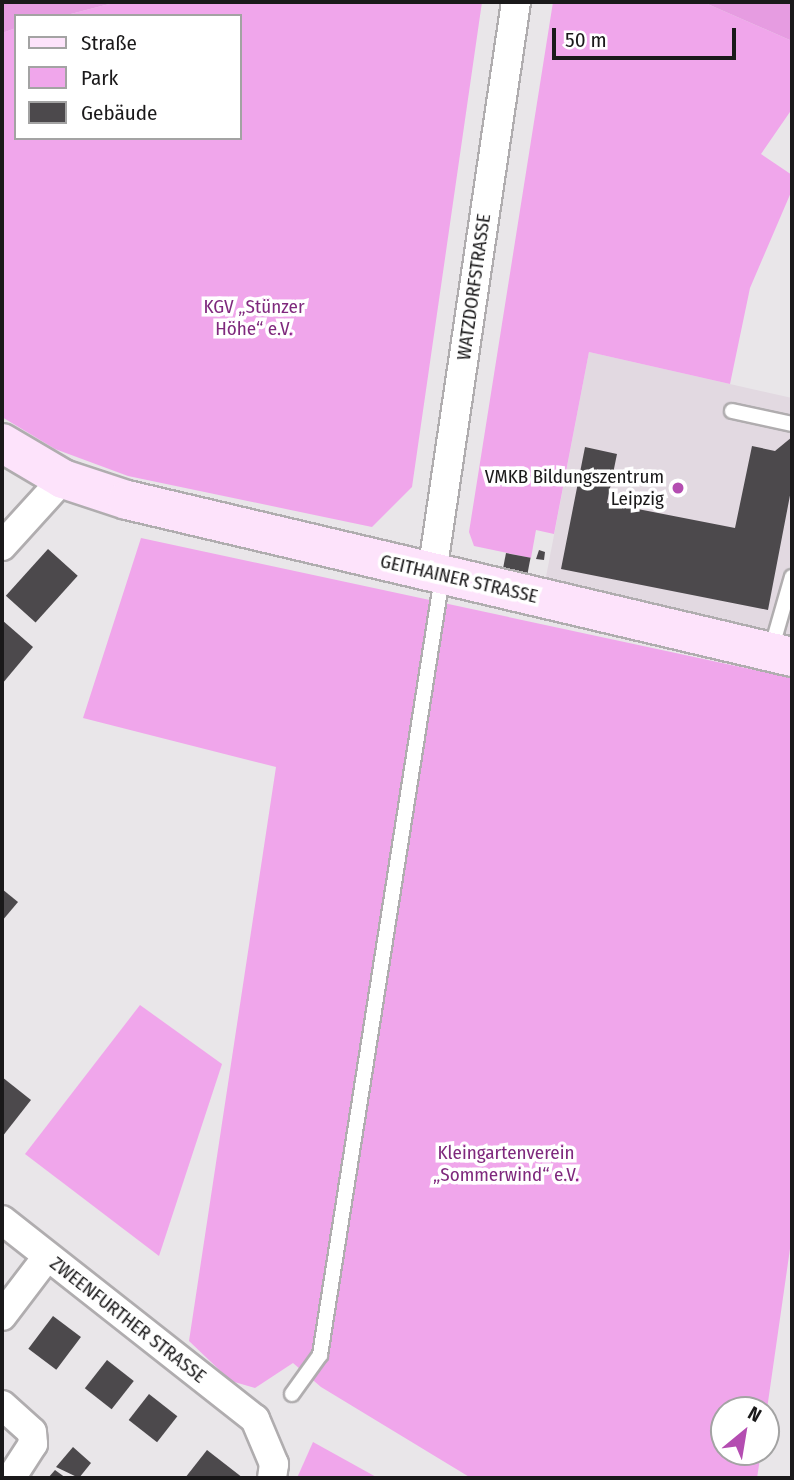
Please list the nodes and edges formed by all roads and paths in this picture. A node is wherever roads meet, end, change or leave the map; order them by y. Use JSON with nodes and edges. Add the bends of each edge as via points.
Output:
{"nodes":[{"id":1,"x":516,"y":2,"type":"edge"},
{"id":2,"x":732,"y":411,"type":"dead end"},
{"id":3,"x":792,"y":424,"type":"edge"},
{"id":4,"x":2,"y":443,"type":"edge"},
{"id":5,"x":63,"y":479,"type":"junction"},
{"id":6,"x":2,"y":546,"type":"edge"},
{"id":7,"x":437,"y":574,"type":"junction"},
{"id":8,"x":792,"y":577,"type":"edge"},
{"id":9,"x":781,"y":654,"type":"edge"},
{"id":10,"x":2,"y":1220,"type":"edge"},
{"id":11,"x":47,"y":1257,"type":"junction"},
{"id":12,"x":2,"y":1316,"type":"edge"},
{"id":13,"x":292,"y":1394,"type":"dead end"},
{"id":14,"x":2,"y":1405,"type":"edge"},
{"id":15,"x":10,"y":1478,"type":"edge"},
{"id":16,"x":272,"y":1478,"type":"edge"}],
"edges":[{"from":1,"to":7,"type":"street","name":"WATZDORFSTRASSE"},
{"from":2,"to":3,"type":"lane"},
{"from":4,"to":5,"type":"street","name":"GEITHAINER STRASSE"},
{"from":5,"to":6,"type":"street"},
{"from":5,"to":7,"type":"street","name":"GEITHAINER STRASSE","via":[[127,500]]},
{"from":7,"to":9,"type":"street","name":"GEITHAINER STRASSE"},
{"from":7,"to":13,"type":"lane","via":[[320,1354]]},
{"from":8,"to":9,"type":"lane"},
{"from":10,"to":11,"type":"street","name":"ZWEENFURTHER STRASSE"},
{"from":11,"to":12,"type":"street"},
{"from":11,"to":16,"type":"street","name":"ZWEENFURTHER STRASSE","via":[[255,1419],[274,1464]]},
{"from":14,"to":15,"type":"street","via":[[32,1432],[33,1444]]}]}
